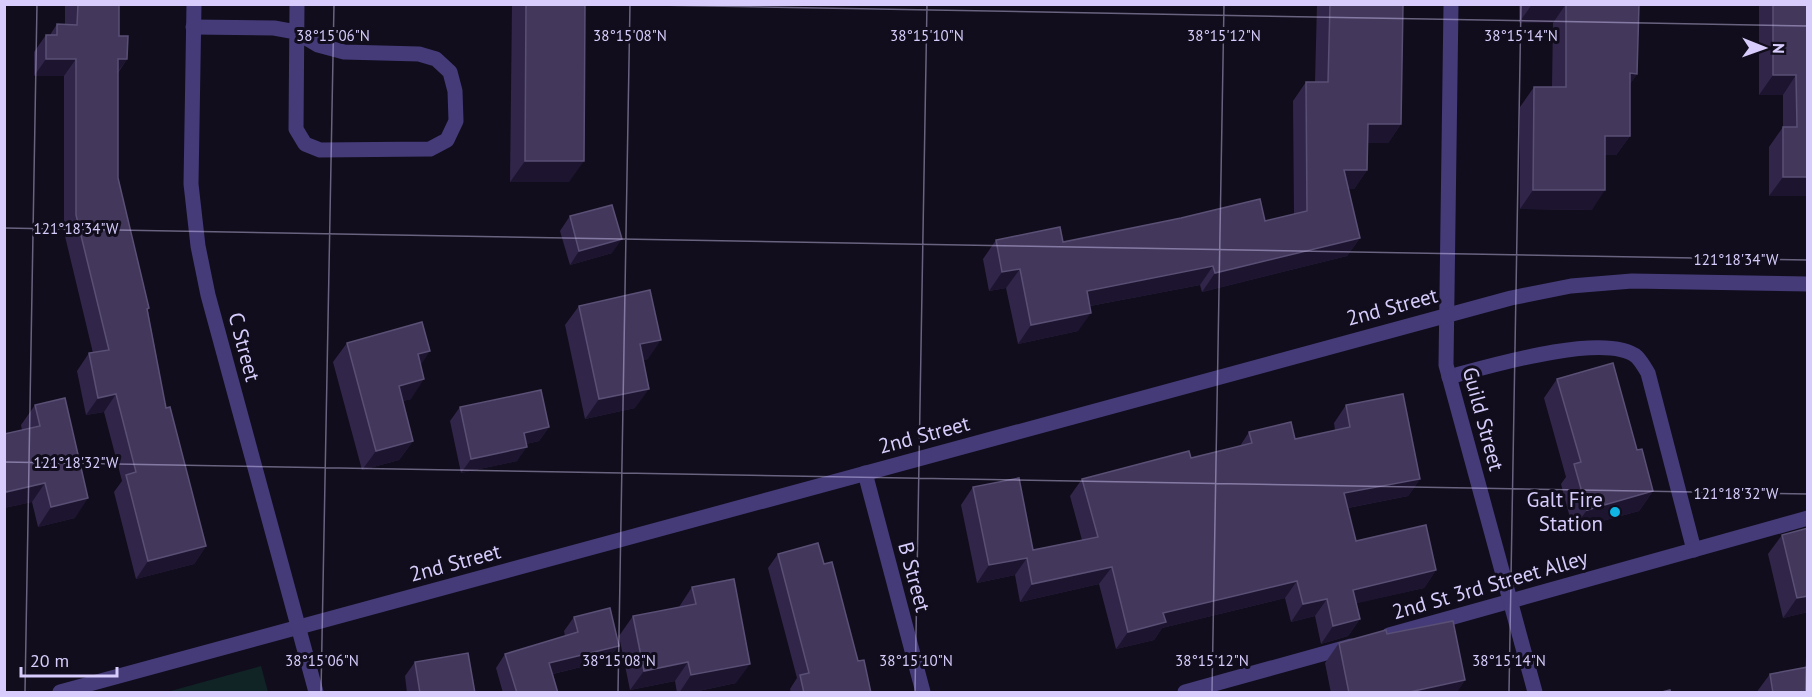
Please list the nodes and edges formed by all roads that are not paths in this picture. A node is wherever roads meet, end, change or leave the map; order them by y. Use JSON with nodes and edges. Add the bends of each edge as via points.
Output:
{"nodes":[{"id":1,"x":194,"y":4,"type":"edge"},
{"id":2,"x":297,"y":4,"type":"edge"},
{"id":3,"x":1451,"y":4,"type":"edge"},
{"id":4,"x":193,"y":27,"type":"junction"},
{"id":5,"x":296,"y":32,"type":"junction"},
{"id":6,"x":1808,"y":284,"type":"edge"},
{"id":7,"x":1447,"y":314,"type":"junction"},
{"id":8,"x":1449,"y":377,"type":"junction"},
{"id":9,"x":865,"y":473,"type":"junction"},
{"id":10,"x":1808,"y":518,"type":"edge"},
{"id":11,"x":1694,"y":550,"type":"junction"},
{"id":12,"x":1510,"y":602,"type":"junction"},
{"id":13,"x":299,"y":627,"type":"junction"},
{"id":14,"x":60,"y":693,"type":"edge"},
{"id":15,"x":316,"y":693,"type":"edge"},
{"id":16,"x":923,"y":693,"type":"edge"},
{"id":17,"x":1185,"y":693,"type":"edge"},
{"id":18,"x":1535,"y":693,"type":"edge"}],
"edges":[{"from":1,"to":4,"type":"street","name":"C Street"},
{"from":2,"to":5,"type":"street"},
{"from":3,"to":7,"type":"street","name":"Guild Street"},
{"from":4,"to":5,"type":"street"},
{"from":4,"to":13,"type":"street","name":"C Street","via":[[191,184],[198,246]]},
{"from":5,"to":5,"type":"street","via":[[318,45],[344,52],[419,54],[436,59],[450,72],[455,91],[456,121],[447,140],[430,149],[320,150],[305,144],[296,129]]},
{"from":6,"to":7,"type":"street","name":"2nd Street","via":[[1632,281],[1571,286]]},
{"from":7,"to":8,"type":"street","name":"Guild Street"},
{"from":7,"to":9,"type":"street","name":"2nd Street"},
{"from":8,"to":11,"type":"street","via":[[1540,352],[1617,349],[1637,357],[1648,373]]},
{"from":8,"to":12,"type":"street","name":"Guild Street"},
{"from":9,"to":13,"type":"street","name":"2nd Street"},
{"from":9,"to":16,"type":"street","name":"B Street"},
{"from":10,"to":11,"type":"street","name":"2nd St 3rd Street Alley"},
{"from":11,"to":12,"type":"street","name":"2nd St 3rd Street Alley"},
{"from":12,"to":17,"type":"street","name":"2nd St 3rd Street Alley"},
{"from":12,"to":18,"type":"street","name":"Guild Street"},
{"from":13,"to":14,"type":"street","name":"2nd Street"},
{"from":13,"to":15,"type":"street","name":"C Street"}]}
